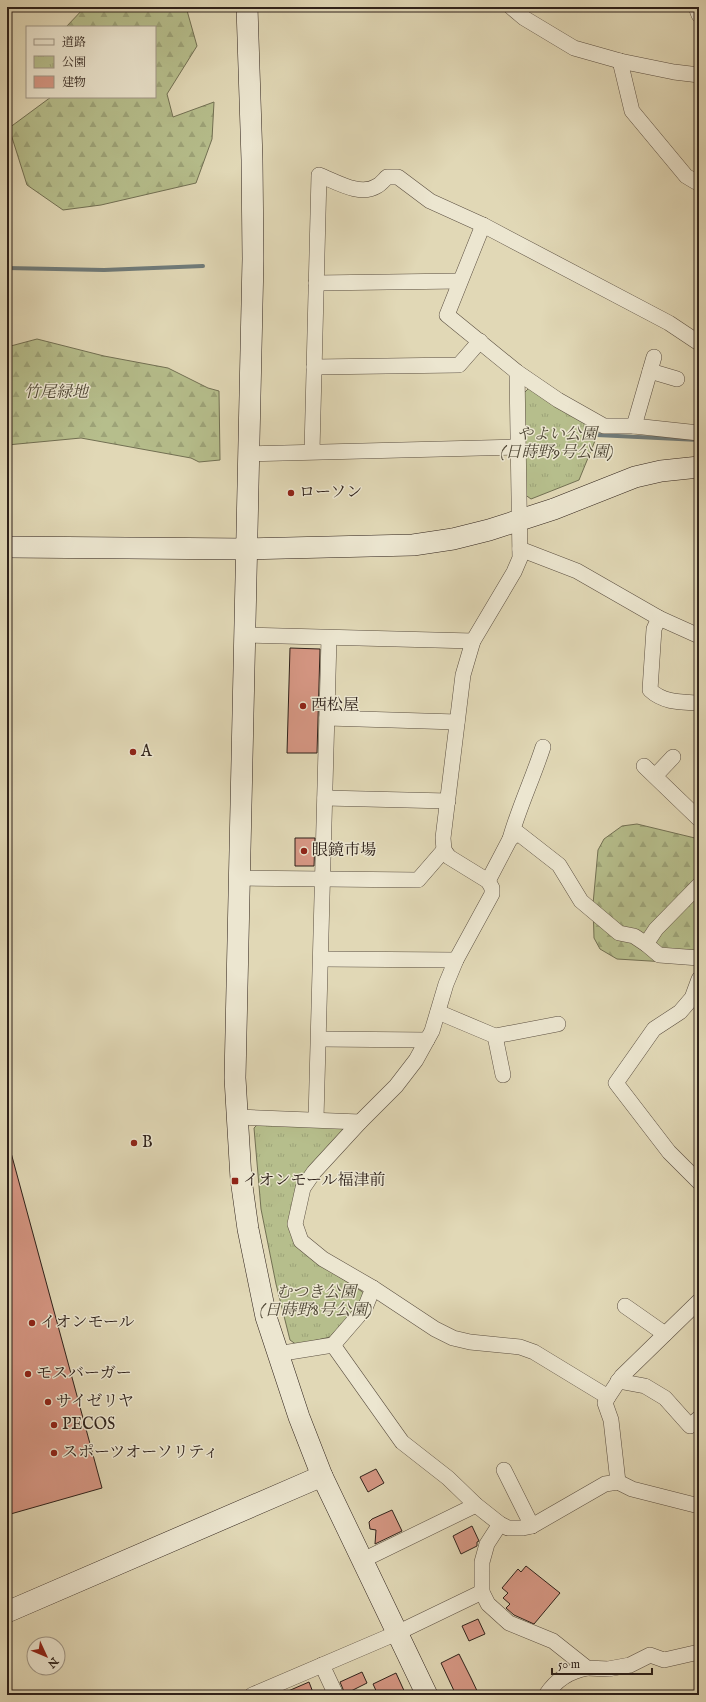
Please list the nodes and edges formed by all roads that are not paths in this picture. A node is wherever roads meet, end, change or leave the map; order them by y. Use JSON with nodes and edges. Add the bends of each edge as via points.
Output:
{"nodes":[{"id":1,"x":247,"y":7,"type":"edge"},
{"id":2,"x":511,"y":7,"type":"edge"},
{"id":3,"x":696,"y":7,"type":"edge"},
{"id":4,"x":699,"y":15,"type":"edge"},
{"id":5,"x":620,"y":61,"type":"junction"},
{"id":6,"x":699,"y":75,"type":"edge"},
{"id":7,"x":699,"y":180,"type":"edge"},
{"id":8,"x":483,"y":224,"type":"junction"},
{"id":9,"x":460,"y":281,"type":"junction"},
{"id":10,"x":316,"y":282,"type":"junction"},
{"id":11,"x":480,"y":341,"type":"junction"},
{"id":12,"x":699,"y":343,"type":"edge"},
{"id":13,"x":314,"y":367,"type":"junction"},
{"id":14,"x":517,"y":372,"type":"junction"},
{"id":15,"x":677,"y":379,"type":"dead end"},
{"id":16,"x":634,"y":426,"type":"junction"},
{"id":17,"x":699,"y":433,"type":"edge"},
{"id":18,"x":518,"y":447,"type":"junction"},
{"id":19,"x":312,"y":451,"type":"junction"},
{"id":20,"x":248,"y":454,"type":"junction"},
{"id":21,"x":699,"y":467,"type":"edge"},
{"id":22,"x":518,"y":521,"type":"junction"},
{"id":23,"x":7,"y":547,"type":"edge"},
{"id":24,"x":247,"y":549,"type":"junction"},
{"id":25,"x":520,"y":549,"type":"junction"},
{"id":26,"x":7,"y":556,"type":"edge"},
{"id":27,"x":658,"y":618,"type":"junction"},
{"id":28,"x":244,"y":635,"type":"junction"},
{"id":29,"x":699,"y":636,"type":"edge"},
{"id":30,"x":329,"y":638,"type":"junction"},
{"id":31,"x":473,"y":642,"type":"junction"},
{"id":32,"x":699,"y":703,"type":"edge"},
{"id":33,"x":327,"y":718,"type":"junction"},
{"id":34,"x":457,"y":722,"type":"junction"},
{"id":35,"x":543,"y":747,"type":"dead end"},
{"id":36,"x":672,"y":757,"type":"dead end"},
{"id":37,"x":325,"y":798,"type":"junction"},
{"id":38,"x":448,"y":801,"type":"junction"},
{"id":39,"x":699,"y":819,"type":"edge"},
{"id":40,"x":510,"y":839,"type":"junction"},
{"id":41,"x":444,"y":850,"type":"junction"},
{"id":42,"x":239,"y":878,"type":"junction"},
{"id":43,"x":323,"y":878,"type":"junction"},
{"id":44,"x":488,"y":881,"type":"junction"},
{"id":45,"x":699,"y":885,"type":"edge"},
{"id":46,"x":646,"y":944,"type":"junction"},
{"id":47,"x":321,"y":959,"type":"junction"},
{"id":48,"x":456,"y":960,"type":"junction"},
{"id":49,"x":697,"y":960,"type":"edge"},
{"id":50,"x":699,"y":979,"type":"edge"},
{"id":51,"x":438,"y":1012,"type":"junction"},
{"id":52,"x":558,"y":1024,"type":"dead end"},
{"id":53,"x":495,"y":1036,"type":"junction"},
{"id":54,"x":319,"y":1039,"type":"junction"},
{"id":55,"x":427,"y":1040,"type":"junction"},
{"id":56,"x":503,"y":1075,"type":"dead end"},
{"id":57,"x":238,"y":1117,"type":"junction"},
{"id":58,"x":316,"y":1119,"type":"junction"},
{"id":59,"x":360,"y":1122,"type":"junction"},
{"id":60,"x":699,"y":1182,"type":"edge"},
{"id":61,"x":373,"y":1288,"type":"junction"},
{"id":62,"x":699,"y":1301,"type":"edge"},
{"id":63,"x":626,"y":1306,"type":"dead end"},
{"id":64,"x":665,"y":1334,"type":"junction"},
{"id":65,"x":334,"y":1345,"type":"junction"},
{"id":66,"x":277,"y":1354,"type":"junction"},
{"id":67,"x":618,"y":1381,"type":"junction"},
{"id":68,"x":608,"y":1396,"type":"junction"},
{"id":69,"x":699,"y":1418,"type":"edge"},
{"id":70,"x":504,"y":1470,"type":"dead end"},
{"id":71,"x":322,"y":1476,"type":"junction"},
{"id":72,"x":618,"y":1482,"type":"junction"},
{"id":73,"x":476,"y":1505,"type":"junction"},
{"id":74,"x":699,"y":1506,"type":"edge"},
{"id":75,"x":500,"y":1524,"type":"junction"},
{"id":76,"x":532,"y":1526,"type":"junction"},
{"id":77,"x":363,"y":1560,"type":"junction"},
{"id":78,"x":482,"y":1592,"type":"junction"},
{"id":79,"x":7,"y":1612,"type":"edge"},
{"id":80,"x":397,"y":1632,"type":"junction"},
{"id":81,"x":699,"y":1652,"type":"edge"},
{"id":82,"x":322,"y":1665,"type":"junction"},
{"id":83,"x":587,"y":1668,"type":"junction"},
{"id":84,"x":252,"y":1695,"type":"edge"},
{"id":85,"x":336,"y":1695,"type":"edge"},
{"id":86,"x":427,"y":1695,"type":"edge"},
{"id":87,"x":546,"y":1695,"type":"edge"}],
"edges":[{"from":1,"to":20,"type":"street","via":[[252,160]]},
{"from":2,"to":5,"type":"street","via":[[524,18],[574,48]]},
{"from":3,"to":4,"type":"street"},
{"from":5,"to":6,"type":"street"},
{"from":5,"to":7,"type":"street","via":[[632,112],[686,176],[696,182]]},
{"from":8,"to":9,"type":"street"},
{"from":8,"to":10,"type":"street","via":[[430,201],[398,177],[387,177],[378,186],[368,190],[357,189],[319,175]]},
{"from":8,"to":12,"type":"street","via":[[669,323]]},
{"from":9,"to":10,"type":"street"},
{"from":9,"to":11,"type":"street","via":[[447,315]]},
{"from":10,"to":13,"type":"street"},
{"from":11,"to":13,"type":"street","via":[[459,365]]},
{"from":11,"to":14,"type":"street"},
{"from":13,"to":19,"type":"street"},
{"from":14,"to":16,"type":"street","via":[[558,400],[604,426]]},
{"from":14,"to":18,"type":"street"},
{"from":15,"to":16,"type":"street","via":[[652,364]]},
{"from":16,"to":17,"type":"street"},
{"from":18,"to":19,"type":"street"},
{"from":18,"to":22,"type":"street"},
{"from":19,"to":20,"type":"street"},
{"from":20,"to":24,"type":"street"},
{"from":21,"to":22,"type":"street","via":[[661,470],[636,477]]},
{"from":22,"to":24,"type":"street","via":[[453,539],[413,545]]},
{"from":22,"to":25,"type":"street"},
{"from":23,"to":24,"type":"street"},
{"from":24,"to":26,"type":"street","via":[[221,553]]},
{"from":24,"to":28,"type":"street"},
{"from":25,"to":27,"type":"street","via":[[577,571]]},
{"from":25,"to":31,"type":"street","via":[[520,558],[514,572]]},
{"from":27,"to":29,"type":"street"},
{"from":27,"to":32,"type":"street","via":[[654,629],[650,690],[656,696],[674,702]]},
{"from":28,"to":30,"type":"street"},
{"from":28,"to":42,"type":"street"},
{"from":30,"to":31,"type":"street"},
{"from":30,"to":33,"type":"street"},
{"from":31,"to":34,"type":"street","via":[[463,675]]},
{"from":33,"to":34,"type":"street"},
{"from":33,"to":37,"type":"street"},
{"from":34,"to":38,"type":"street"},
{"from":35,"to":40,"type":"street"},
{"from":36,"to":39,"type":"street","via":[[649,771]]},
{"from":37,"to":38,"type":"street"},
{"from":37,"to":43,"type":"street"},
{"from":38,"to":41,"type":"street"},
{"from":40,"to":44,"type":"street"},
{"from":40,"to":46,"type":"street","via":[[518,833],[559,865],[581,901],[619,933],[634,936]]},
{"from":41,"to":43,"type":"street","via":[[418,880]]},
{"from":41,"to":44,"type":"street","via":[[457,864]]},
{"from":42,"to":43,"type":"street"},
{"from":42,"to":57,"type":"street","via":[[235,1078]]},
{"from":43,"to":47,"type":"street"},
{"from":44,"to":48,"type":"street","via":[[492,894]]},
{"from":45,"to":46,"type":"street","via":[[656,929]]},
{"from":46,"to":49,"type":"street","via":[[659,955]]},
{"from":47,"to":48,"type":"street"},
{"from":47,"to":54,"type":"street"},
{"from":48,"to":51,"type":"street"},
{"from":50,"to":60,"type":"street","via":[[692,998],[680,1012],[654,1029],[616,1083],[669,1152]]},
{"from":51,"to":53,"type":"street"},
{"from":51,"to":55,"type":"street"},
{"from":52,"to":53,"type":"street"},
{"from":53,"to":56,"type":"street"},
{"from":54,"to":55,"type":"street"},
{"from":54,"to":58,"type":"street"},
{"from":55,"to":59,"type":"street","via":[[416,1060],[396,1086]]},
{"from":57,"to":58,"type":"street"},
{"from":57,"to":66,"type":"street","via":[[241,1179],[248,1229],[266,1317]]},
{"from":58,"to":59,"type":"street"},
{"from":59,"to":61,"type":"street","via":[[314,1172],[303,1188],[295,1224],[301,1241],[323,1259]]},
{"from":61,"to":65,"type":"street","via":[[365,1308]]},
{"from":61,"to":68,"type":"street","via":[[453,1338],[520,1347],[534,1352]]},
{"from":62,"to":64,"type":"street"},
{"from":63,"to":64,"type":"street"},
{"from":64,"to":67,"type":"street"},
{"from":65,"to":66,"type":"street"},
{"from":65,"to":73,"type":"street","via":[[402,1442],[448,1478]]},
{"from":66,"to":71,"type":"street"},
{"from":67,"to":68,"type":"street"},
{"from":67,"to":69,"type":"street","via":[[645,1386],[665,1398],[690,1426]]},
{"from":68,"to":72,"type":"street","via":[[605,1403],[611,1420]]},
{"from":70,"to":76,"type":"street"},
{"from":71,"to":77,"type":"street"},
{"from":71,"to":79,"type":"street"},
{"from":72,"to":74,"type":"street","via":[[632,1489]]},
{"from":72,"to":76,"type":"street","via":[[606,1484]]},
{"from":73,"to":75,"type":"street"},
{"from":73,"to":77,"type":"street"},
{"from":75,"to":76,"type":"street","via":[[508,1528]]},
{"from":75,"to":78,"type":"street","via":[[487,1544],[482,1562]]},
{"from":77,"to":80,"type":"street"},
{"from":78,"to":80,"type":"street"},
{"from":78,"to":83,"type":"street","via":[[488,1604],[509,1623],[553,1641]]},
{"from":80,"to":82,"type":"street"},
{"from":80,"to":86,"type":"street"},
{"from":81,"to":83,"type":"street","via":[[664,1660],[650,1655],[630,1665]]},
{"from":82,"to":84,"type":"street"},
{"from":82,"to":85,"type":"street"},
{"from":83,"to":87,"type":"street","via":[[562,1677]]}]}
